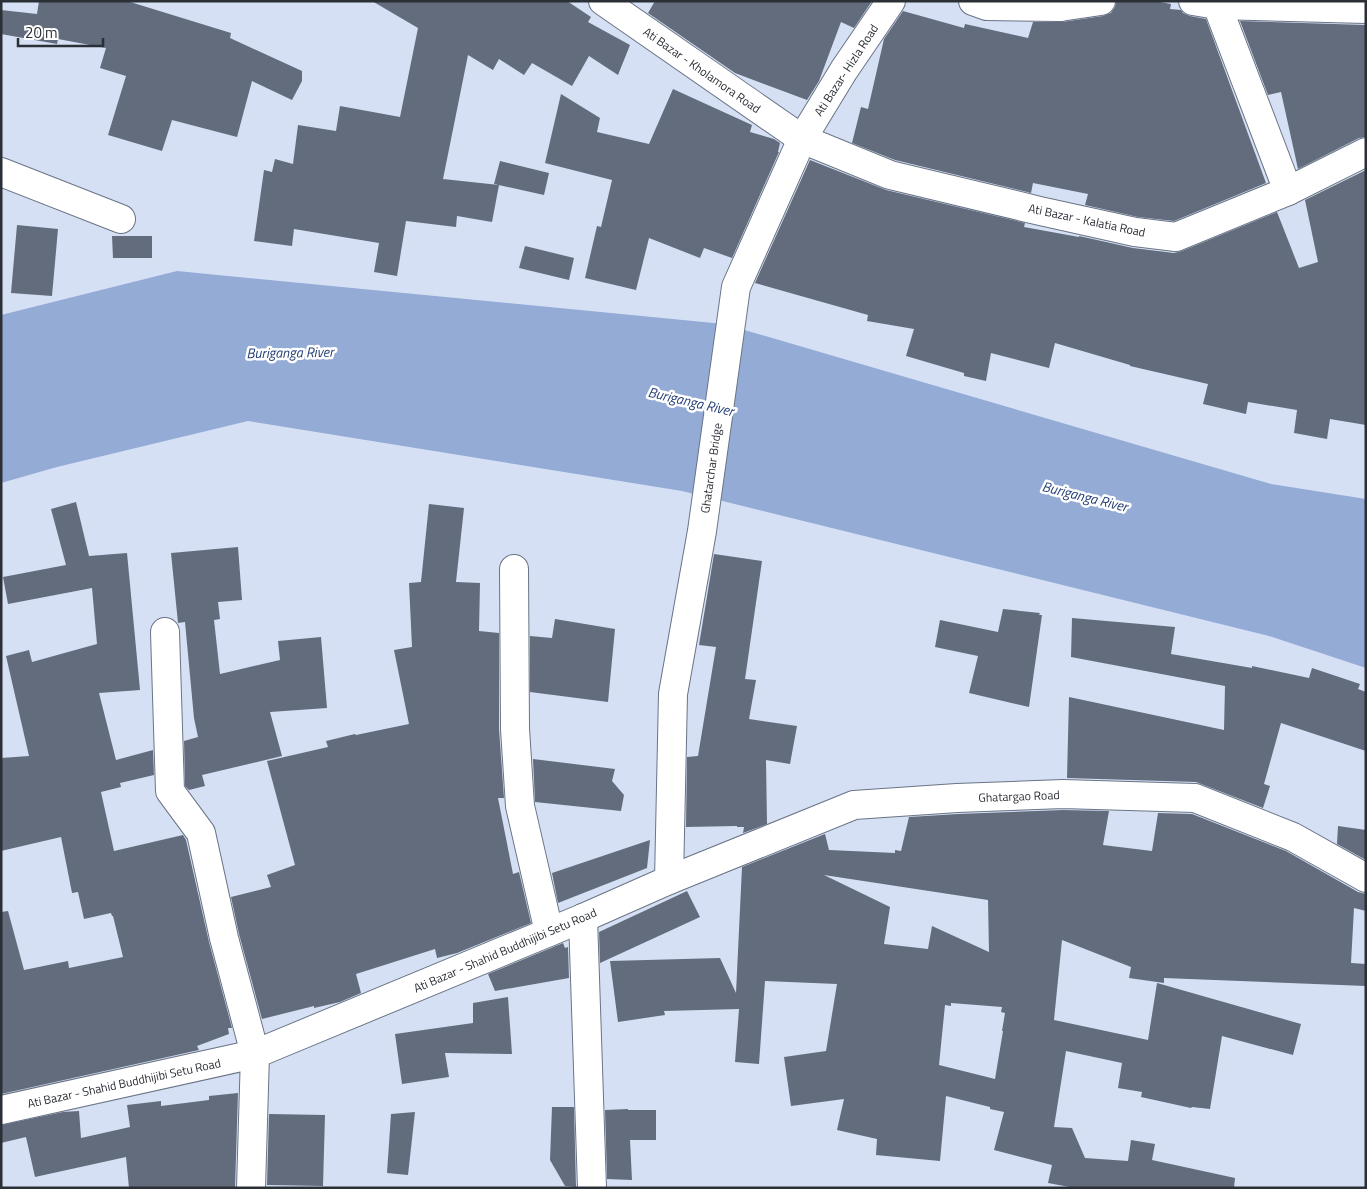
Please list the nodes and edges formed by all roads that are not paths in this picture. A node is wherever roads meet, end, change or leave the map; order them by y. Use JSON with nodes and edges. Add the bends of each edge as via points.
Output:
{"nodes":[{"id":1,"x":603,"y":1,"type":"edge"},
{"id":2,"x":891,"y":1,"type":"edge"},
{"id":3,"x":973,"y":1,"type":"edge"},
{"id":4,"x":1101,"y":1,"type":"edge"},
{"id":5,"x":1205,"y":3,"type":"edge"},
{"id":6,"x":1065,"y":4,"type":"edge"},
{"id":7,"x":1366,"y":9,"type":"edge"},
{"id":8,"x":802,"y":139,"type":"junction"},
{"id":9,"x":1366,"y":152,"type":"edge"},
{"id":10,"x":1,"y":172,"type":"edge"},
{"id":11,"x":1288,"y":191,"type":"junction"},
{"id":12,"x":120,"y":219,"type":"dead end"},
{"id":13,"x":736,"y":287,"type":"joint"},
{"id":14,"x":514,"y":569,"type":"dead end"},
{"id":15,"x":165,"y":632,"type":"dead end"},
{"id":16,"x":1366,"y":878,"type":"edge"},
{"id":17,"x":669,"y":880,"type":"junction"},
{"id":18,"x":583,"y":918,"type":"junction"},
{"id":19,"x":549,"y":932,"type":"junction"},
{"id":20,"x":255,"y":1054,"type":"junction"},
{"id":21,"x":1,"y":1110,"type":"edge"},
{"id":22,"x":251,"y":1188,"type":"edge"},
{"id":23,"x":592,"y":1188,"type":"edge"}],
"edges":[{"from":1,"to":8,"type":"street","name":"Ati Bazar - Kholamora Road"},
{"from":2,"to":8,"type":"street","name":"Ati Bazar- Hizla Road"},
{"from":3,"to":6,"type":"street","via":[[987,6]]},
{"from":4,"to":6,"type":"street"},
{"from":5,"to":7,"type":"street"},
{"from":5,"to":11,"type":"street"},
{"from":8,"to":11,"type":"street","name":"Ati Bazar - Kalatia Road","via":[[890,175],[1040,212],[1176,237]]},
{"from":8,"to":13,"type":"street","name":"Ati Bazar- Hizla Road"},
{"from":9,"to":11,"type":"street","name":"Ati Bazar - Kalatia Road"},
{"from":10,"to":12,"type":"street"},
{"from":13,"to":17,"type":"street","name":"Ghatarchar Bridge","via":[[702,531],[674,694]]},
{"from":14,"to":19,"type":"street","via":[[515,729],[520,806]]},
{"from":15,"to":20,"type":"street","via":[[170,791],[201,833],[224,938]]},
{"from":16,"to":17,"type":"street","name":"Ghatargao Road","via":[[1293,837],[1195,798],[1063,794],[854,805]]},
{"from":17,"to":18,"type":"street","name":"Ati Bazar - Shahid Buddhijibi Setu Road"},
{"from":18,"to":19,"type":"street","name":"Ati Bazar - Shahid Buddhijibi Setu Road"},
{"from":18,"to":23,"type":"street"},
{"from":19,"to":20,"type":"street","name":"Ati Bazar - Shahid Buddhijibi Setu Road"},
{"from":20,"to":21,"type":"street","name":"Ati Bazar - Shahid Buddhijibi Setu Road"},
{"from":20,"to":22,"type":"street"}]}
